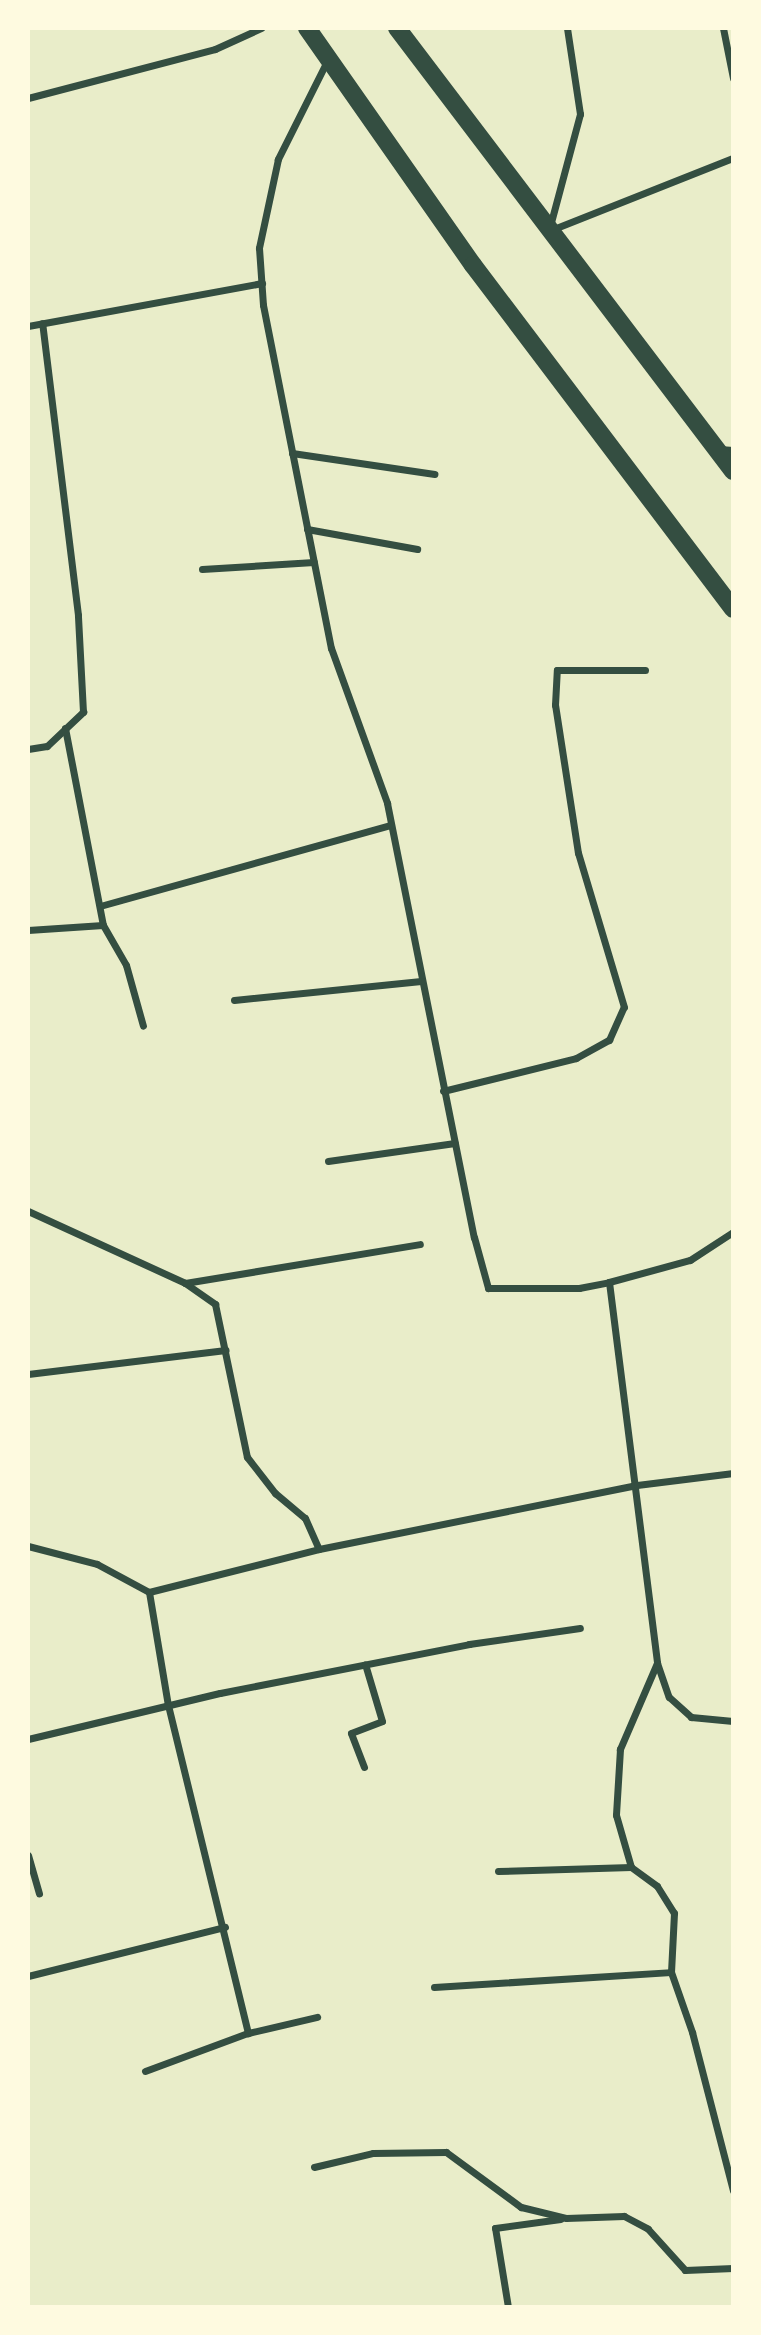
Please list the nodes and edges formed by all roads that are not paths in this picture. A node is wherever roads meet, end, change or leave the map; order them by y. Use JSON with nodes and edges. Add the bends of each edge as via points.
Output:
{"nodes":[{"id":1,"x":261,"y":28,"type":"edge"},
{"id":2,"x":307,"y":28,"type":"edge"},
{"id":3,"x":397,"y":28,"type":"edge"},
{"id":4,"x":567,"y":28,"type":"edge"},
{"id":5,"x":723,"y":28,"type":"edge"},
{"id":6,"x":327,"y":61,"type":"junction"},
{"id":7,"x":733,"y":78,"type":"edge"},
{"id":8,"x":28,"y":98,"type":"edge"},
{"id":9,"x":733,"y":158,"type":"edge"},
{"id":10,"x":549,"y":230,"type":"junction"},
{"id":11,"x":262,"y":283,"type":"junction"},
{"id":12,"x":42,"y":323,"type":"junction"},
{"id":13,"x":28,"y":326,"type":"edge"},
{"id":14,"x":724,"y":449,"type":"edge"},
{"id":15,"x":292,"y":453,"type":"junction"},
{"id":16,"x":733,"y":471,"type":"edge"},
{"id":17,"x":434,"y":474,"type":"dead end"},
{"id":18,"x":307,"y":529,"type":"junction"},
{"id":19,"x":417,"y":549,"type":"dead end"},
{"id":20,"x":314,"y":562,"type":"junction"},
{"id":21,"x":202,"y":569,"type":"dead end"},
{"id":22,"x":733,"y":609,"type":"edge"},
{"id":23,"x":645,"y":670,"type":"dead end"},
{"id":24,"x":65,"y":728,"type":"junction"},
{"id":25,"x":28,"y":749,"type":"edge"},
{"id":26,"x":391,"y":825,"type":"junction"},
{"id":27,"x":100,"y":906,"type":"junction"},
{"id":28,"x":103,"y":925,"type":"junction"},
{"id":29,"x":28,"y":930,"type":"edge"},
{"id":30,"x":421,"y":981,"type":"junction"},
{"id":31,"x":234,"y":1000,"type":"dead end"},
{"id":32,"x":143,"y":1026,"type":"dead end"},
{"id":33,"x":443,"y":1091,"type":"junction"},
{"id":34,"x":454,"y":1143,"type":"junction"},
{"id":35,"x":328,"y":1161,"type":"dead end"},
{"id":36,"x":28,"y":1211,"type":"edge"},
{"id":37,"x":733,"y":1232,"type":"edge"},
{"id":38,"x":421,"y":1244,"type":"dead end"},
{"id":39,"x":609,"y":1282,"type":"junction"},
{"id":40,"x":185,"y":1283,"type":"junction"},
{"id":41,"x":226,"y":1350,"type":"junction"},
{"id":42,"x":28,"y":1374,"type":"edge"},
{"id":43,"x":733,"y":1473,"type":"edge"},
{"id":44,"x":638,"y":1485,"type":"junction"},
{"id":45,"x":28,"y":1546,"type":"edge"},
{"id":46,"x":319,"y":1549,"type":"junction"},
{"id":47,"x":149,"y":1592,"type":"junction"},
{"id":48,"x":580,"y":1628,"type":"dead end"},
{"id":49,"x":657,"y":1663,"type":"junction"},
{"id":50,"x":365,"y":1664,"type":"junction"},
{"id":51,"x":168,"y":1705,"type":"junction"},
{"id":52,"x":733,"y":1721,"type":"edge"},
{"id":53,"x":28,"y":1739,"type":"edge"},
{"id":54,"x":363,"y":1767,"type":"dead end"},
{"id":55,"x":28,"y":1856,"type":"edge"},
{"id":56,"x":631,"y":1867,"type":"junction"},
{"id":57,"x":498,"y":1871,"type":"dead end"},
{"id":58,"x":38,"y":1894,"type":"dead end"},
{"id":59,"x":225,"y":1927,"type":"junction"},
{"id":60,"x":671,"y":1972,"type":"junction"},
{"id":61,"x":28,"y":1976,"type":"edge"},
{"id":62,"x":434,"y":1987,"type":"dead end"},
{"id":63,"x":317,"y":2017,"type":"dead end"},
{"id":64,"x":248,"y":2033,"type":"junction"},
{"id":65,"x":145,"y":2071,"type":"dead end"},
{"id":66,"x":314,"y":2168,"type":"dead end"},
{"id":67,"x":733,"y":2191,"type":"edge"},
{"id":68,"x":566,"y":2218,"type":"junction"},
{"id":69,"x":733,"y":2269,"type":"edge"},
{"id":70,"x":508,"y":2307,"type":"edge"}],
"edges":[{"from":1,"to":8,"type":"street","via":[[215,49]]},
{"from":2,"to":6,"type":"main road"},
{"from":3,"to":10,"type":"main road"},
{"from":4,"to":10,"type":"street","via":[[580,114]]},
{"from":5,"to":7,"type":"street"},
{"from":6,"to":11,"type":"street","via":[[278,159],[259,248]]},
{"from":6,"to":22,"type":"main road","via":[[473,265]]},
{"from":9,"to":10,"type":"street"},
{"from":10,"to":14,"type":"main road"},
{"from":11,"to":12,"type":"street"},
{"from":11,"to":15,"type":"street"},
{"from":12,"to":13,"type":"street"},
{"from":12,"to":24,"type":"street","via":[[78,615],[83,712]]},
{"from":14,"to":16,"type":"main road"},
{"from":15,"to":17,"type":"street"},
{"from":15,"to":18,"type":"street"},
{"from":18,"to":19,"type":"street"},
{"from":18,"to":20,"type":"street"},
{"from":20,"to":21,"type":"street"},
{"from":20,"to":26,"type":"street","via":[[331,648]]},
{"from":23,"to":33,"type":"street","via":[[557,670],[560,751],[578,853],[624,1007],[610,1040],[576,1058]]},
{"from":24,"to":25,"type":"street","via":[[47,746]]},
{"from":24,"to":27,"type":"street"},
{"from":26,"to":27,"type":"street"},
{"from":26,"to":30,"type":"street"},
{"from":27,"to":28,"type":"street"},
{"from":28,"to":29,"type":"street"},
{"from":28,"to":32,"type":"street","via":[[126,965]]},
{"from":30,"to":31,"type":"street"},
{"from":30,"to":33,"type":"street"},
{"from":33,"to":34,"type":"street"},
{"from":34,"to":35,"type":"street"},
{"from":34,"to":39,"type":"street","via":[[488,1288],[579,1288]]},
{"from":36,"to":40,"type":"street"},
{"from":37,"to":39,"type":"street","via":[[690,1260]]},
{"from":38,"to":40,"type":"street"},
{"from":39,"to":44,"type":"street"},
{"from":40,"to":41,"type":"street","via":[[215,1304]]},
{"from":41,"to":42,"type":"street"},
{"from":41,"to":46,"type":"street","via":[[247,1457],[275,1493],[305,1518]]},
{"from":43,"to":44,"type":"street"},
{"from":44,"to":46,"type":"street"},
{"from":44,"to":49,"type":"street"},
{"from":45,"to":47,"type":"street","via":[[97,1564]]},
{"from":46,"to":47,"type":"street"},
{"from":47,"to":51,"type":"street"},
{"from":48,"to":50,"type":"street"},
{"from":49,"to":52,"type":"street","via":[[669,1696],[691,1717]]},
{"from":49,"to":56,"type":"street","via":[[620,1749],[616,1815]]},
{"from":50,"to":51,"type":"street"},
{"from":50,"to":54,"type":"street","via":[[382,1721],[351,1733]]},
{"from":51,"to":53,"type":"street"},
{"from":51,"to":59,"type":"street"},
{"from":55,"to":58,"type":"street"},
{"from":56,"to":57,"type":"street"},
{"from":56,"to":60,"type":"street","via":[[657,1886],[674,1913]]},
{"from":59,"to":61,"type":"street"},
{"from":59,"to":64,"type":"street"},
{"from":60,"to":62,"type":"street"},
{"from":60,"to":67,"type":"street","via":[[692,2032]]},
{"from":63,"to":64,"type":"street"},
{"from":64,"to":65,"type":"street"},
{"from":66,"to":68,"type":"street","via":[[373,2152],[446,2152],[522,2207]]},
{"from":68,"to":69,"type":"street","via":[[624,2216],[648,2229],[685,2270]]},
{"from":68,"to":70,"type":"street","via":[[495,2228]]}]}
